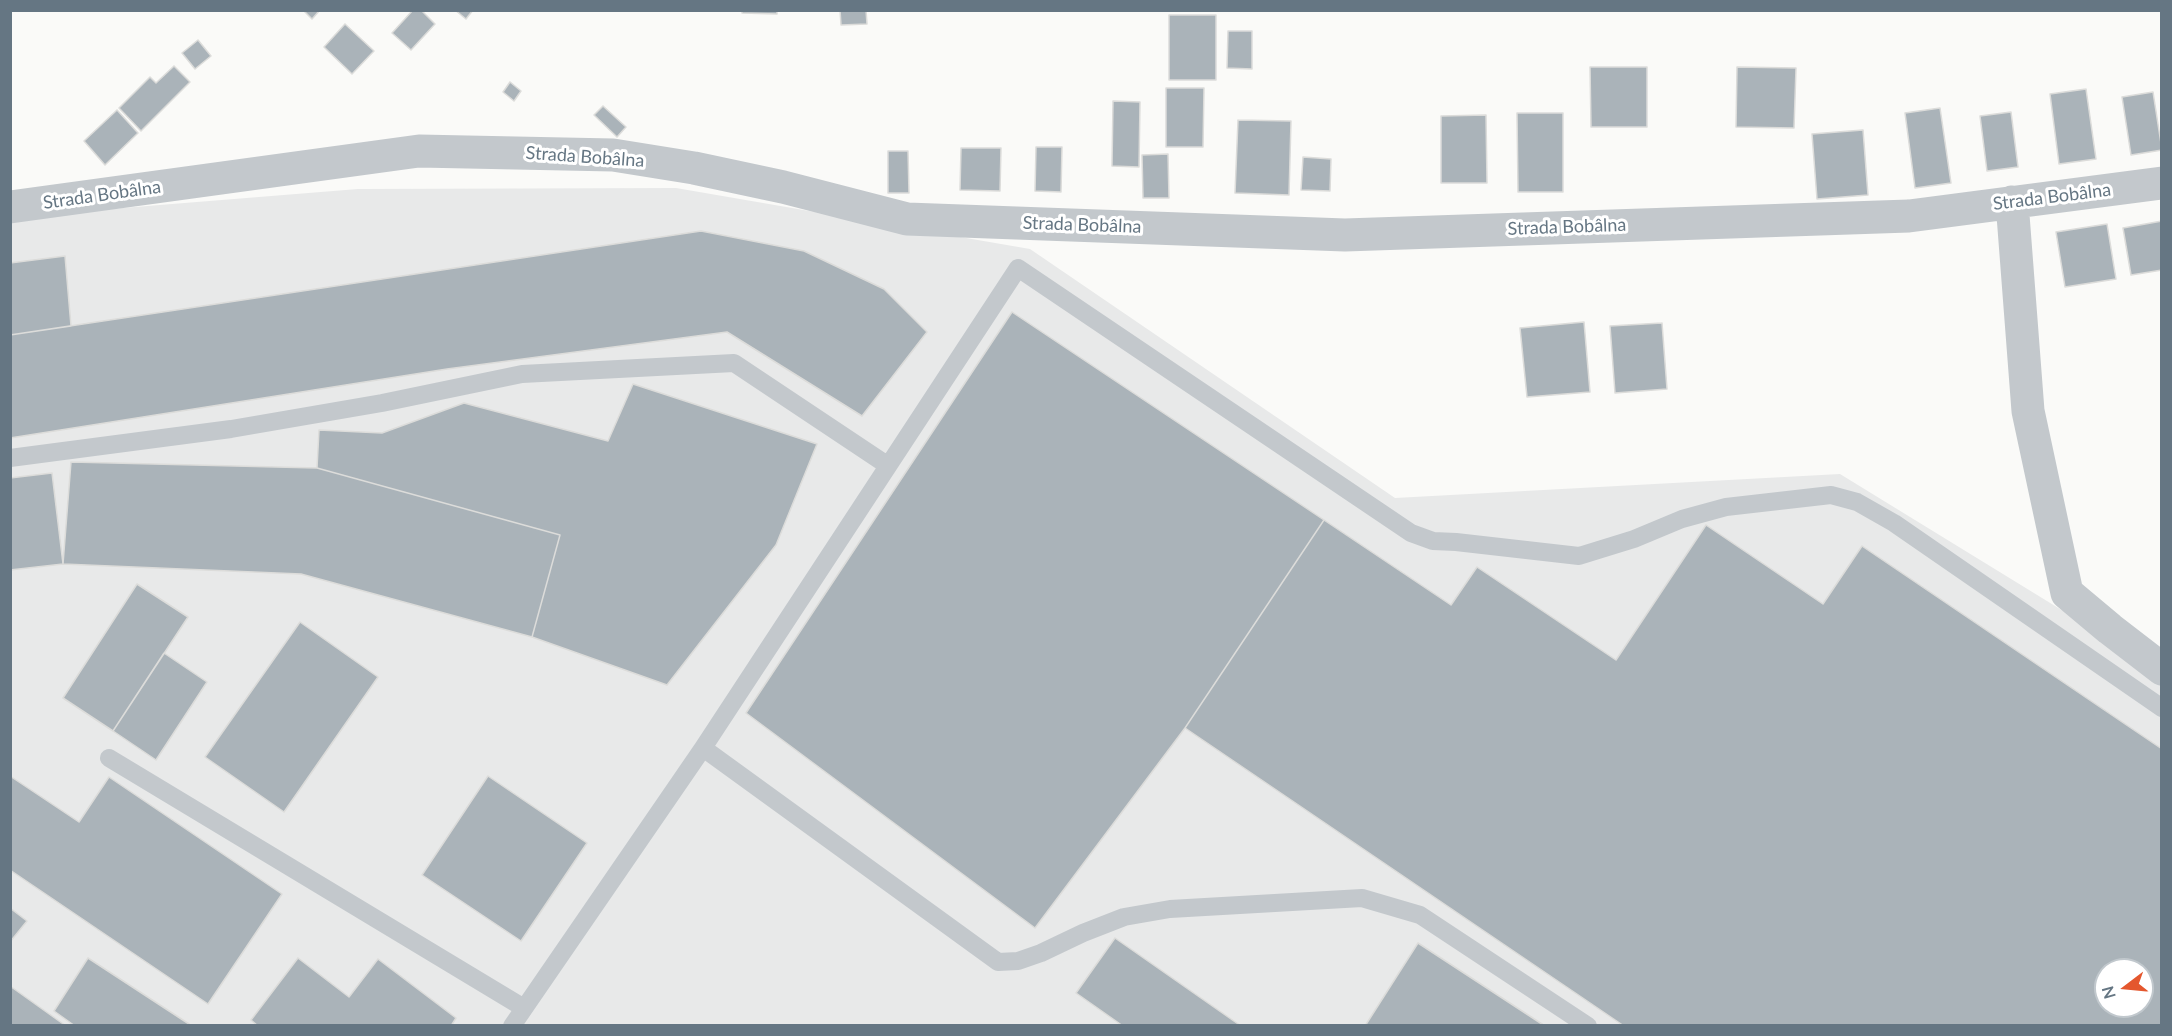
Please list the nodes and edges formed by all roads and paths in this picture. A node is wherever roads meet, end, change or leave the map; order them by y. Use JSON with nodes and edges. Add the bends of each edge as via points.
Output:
{"nodes":[{"id":1,"x":2162,"y":183,"type":"edge"},
{"id":2,"x":2012,"y":202,"type":"junction"},
{"id":3,"x":10,"y":207,"type":"edge"},
{"id":4,"x":10,"y":458,"type":"edge"},
{"id":5,"x":887,"y":465,"type":"junction"},
{"id":6,"x":2162,"y":669,"type":"edge"},
{"id":7,"x":2162,"y":708,"type":"edge"},
{"id":8,"x":703,"y":748,"type":"junction"},
{"id":9,"x":109,"y":758,"type":"dead end"},
{"id":10,"x":524,"y":1008,"type":"junction"},
{"id":11,"x":512,"y":1026,"type":"edge"},
{"id":12,"x":1588,"y":1026,"type":"edge"}],
"edges":[{"from":1,"to":2,"type":"street","name":"Strada Bobâlna"},
{"from":2,"to":3,"type":"street","name":"Strada Bobâlna","via":[[1909,216],[1345,235],[907,219],[783,187],[613,155],[419,151]]},
{"from":2,"to":6,"type":"street","via":[[2028,411],[2067,593]]},
{"from":4,"to":5,"type":"lane","via":[[231,429],[522,374],[734,363]]},
{"from":5,"to":7,"type":"lane","via":[[1018,268],[1411,533],[1433,541],[1579,556],[1726,507],[1831,495],[1857,502],[1894,523]]},
{"from":5,"to":8,"type":"lane"},
{"from":8,"to":10,"type":"lane"},
{"from":8,"to":12,"type":"lane","via":[[998,963],[1041,953],[1124,917],[1159,911],[1362,898],[1420,915]]},
{"from":9,"to":10,"type":"lane"},
{"from":10,"to":11,"type":"lane"}]}
